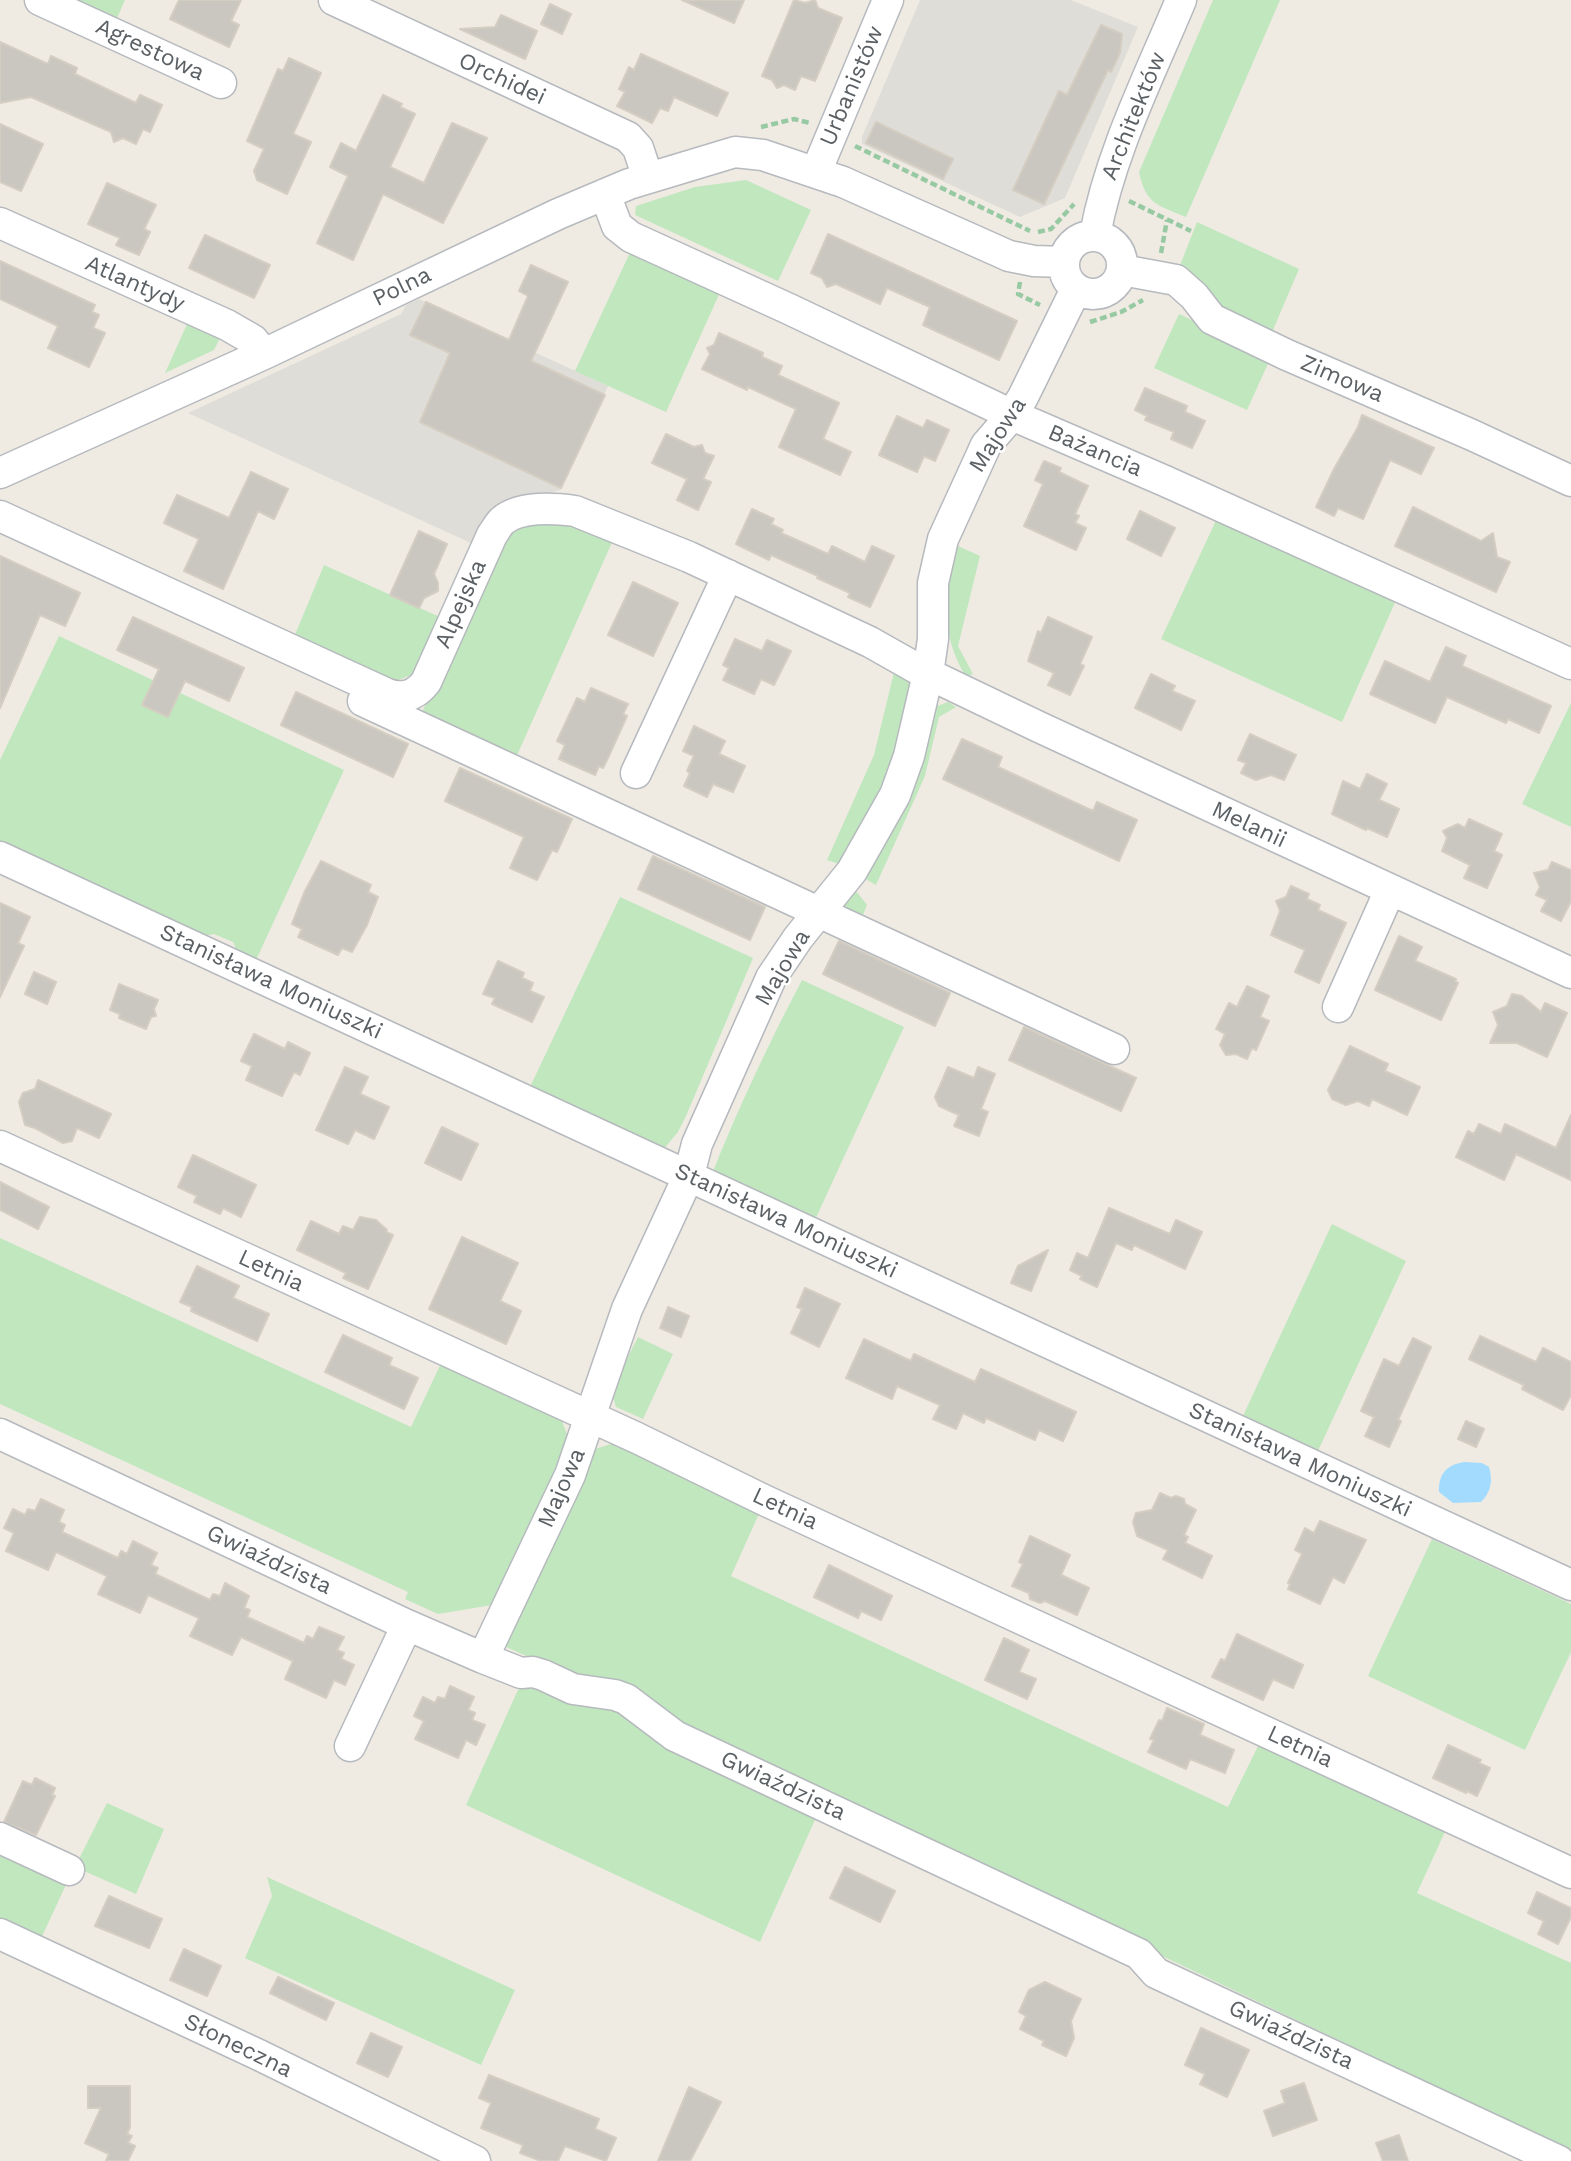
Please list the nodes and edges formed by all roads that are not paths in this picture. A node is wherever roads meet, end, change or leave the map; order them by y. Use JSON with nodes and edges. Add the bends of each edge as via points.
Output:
{"nodes":[{"id":1,"x":40,"y":0,"type":"edge"},
{"id":2,"x":334,"y":0,"type":"edge"},
{"id":3,"x":888,"y":0,"type":"edge"},
{"id":4,"x":1181,"y":0,"type":"edge"},
{"id":5,"x":221,"y":83,"type":"dead end"},
{"id":6,"x":816,"y":172,"type":"junction"},
{"id":7,"x":648,"y":178,"type":"junction"},
{"id":8,"x":606,"y":194,"type":"junction"},
{"id":9,"x":0,"y":223,"type":"edge"},
{"id":10,"x":1095,"y":235,"type":"junction"},
{"id":11,"x":1064,"y":262,"type":"junction"},
{"id":12,"x":1122,"y":270,"type":"junction"},
{"id":13,"x":1076,"y":289,"type":"junction"},
{"id":14,"x":264,"y":354,"type":"junction"},
{"id":15,"x":1012,"y":415,"type":"junction"},
{"id":16,"x":0,"y":473,"type":"edge"},
{"id":17,"x":1571,"y":481,"type":"edge"},
{"id":18,"x":0,"y":516,"type":"edge"},
{"id":19,"x":0,"y":534,"type":"edge"},
{"id":20,"x":728,"y":575,"type":"junction"},
{"id":21,"x":1571,"y":664,"type":"edge"},
{"id":22,"x":928,"y":674,"type":"junction"},
{"id":23,"x":636,"y":773,"type":"dead end"},
{"id":24,"x":0,"y":857,"type":"edge"},
{"id":25,"x":1390,"y":890,"type":"junction"},
{"id":26,"x":820,"y":911,"type":"junction"},
{"id":27,"x":1571,"y":973,"type":"edge"},
{"id":28,"x":1338,"y":1007,"type":"dead end"},
{"id":29,"x":1114,"y":1049,"type":"dead end"},
{"id":30,"x":0,"y":1146,"type":"edge"},
{"id":31,"x":689,"y":1175,"type":"junction"},
{"id":32,"x":590,"y":1417,"type":"junction"},
{"id":33,"x":0,"y":1434,"type":"edge"},
{"id":34,"x":1571,"y":1585,"type":"edge"},
{"id":35,"x":407,"y":1625,"type":"junction"},
{"id":36,"x":483,"y":1658,"type":"junction"},
{"id":37,"x":350,"y":1746,"type":"dead end"},
{"id":38,"x":0,"y":1838,"type":"edge"},
{"id":39,"x":69,"y":1870,"type":"dead end"},
{"id":40,"x":1571,"y":1873,"type":"edge"},
{"id":41,"x":0,"y":1934,"type":"edge"},
{"id":42,"x":475,"y":2161,"type":"edge"},
{"id":43,"x":1559,"y":2161,"type":"edge"}],
"edges":[{"from":1,"to":5,"type":"street","name":"Agrestowa"},
{"from":2,"to":7,"type":"street","name":"Orchidei","via":[[628,137],[638,148]]},
{"from":3,"to":6,"type":"street","name":"Urbanistów"},
{"from":4,"to":10,"type":"street","name":"Architektów","via":[[1117,152]]},
{"from":6,"to":7,"type":"street","name":"Polna","via":[[764,155],[735,152]]},
{"from":6,"to":11,"type":"street","via":[[1009,256]]},
{"from":7,"to":8,"type":"street","name":"Polna"},
{"from":8,"to":14,"type":"street","name":"Polna","via":[[452,262]]},
{"from":8,"to":15,"type":"street","name":"Bażancia","via":[[617,226],[631,237]]},
{"from":9,"to":14,"type":"street","name":"Atlantydy","via":[[227,325],[253,340]]},
{"from":10,"to":11,"type":"street","via":[[1076,240]]},
{"from":10,"to":12,"type":"street","via":[[1105,237],[1119,251]]},
{"from":11,"to":13,"type":"street"},
{"from":12,"to":13,"type":"street","via":[[1115,285],[1101,293]]},
{"from":12,"to":17,"type":"street","name":"Zimowa","via":[[1176,280],[1212,320]]},
{"from":13,"to":15,"type":"street","name":"Majowa"},
{"from":14,"to":16,"type":"street","name":"Polna"},
{"from":15,"to":21,"type":"street","name":"Bażancia"},
{"from":15,"to":22,"type":"street","name":"Majowa","via":[[986,445],[943,539],[933,583]]},
{"from":18,"to":20,"type":"street","name":"Alpejska","via":[[393,696],[409,696],[426,682],[492,536],[510,517],[528,511],[575,511]]},
{"from":19,"to":26,"type":"street"},
{"from":20,"to":22,"type":"street","name":"Alpejska"},
{"from":20,"to":23,"type":"street"},
{"from":22,"to":25,"type":"street","name":"Melanii"},
{"from":22,"to":26,"type":"street","name":"Majowa","via":[[895,795],[852,871]]},
{"from":24,"to":31,"type":"street","name":"Stanisława Moniuszki"},
{"from":25,"to":27,"type":"street","name":"Melanii"},
{"from":25,"to":28,"type":"street"},
{"from":26,"to":29,"type":"street"},
{"from":26,"to":31,"type":"street","name":"Majowa","via":[[771,978],[697,1144]]},
{"from":30,"to":32,"type":"street","name":"Letnia"},
{"from":31,"to":32,"type":"street","name":"Majowa","via":[[627,1308]]},
{"from":31,"to":34,"type":"street","name":"Stanisława Moniuszki"},
{"from":32,"to":36,"type":"street","name":"Majowa","via":[[570,1475]]},
{"from":32,"to":40,"type":"street","name":"Letnia"},
{"from":33,"to":35,"type":"street","name":"Gwiaździsta"},
{"from":35,"to":36,"type":"street","name":"Gwiaździsta"},
{"from":35,"to":37,"type":"street"},
{"from":36,"to":43,"type":"street","name":"Gwiaździsta","via":[[573,1689],[626,1699],[675,1736],[1139,1954],[1156,1973]]},
{"from":38,"to":39,"type":"street"},
{"from":41,"to":42,"type":"street","name":"Słoneczna"}]}
